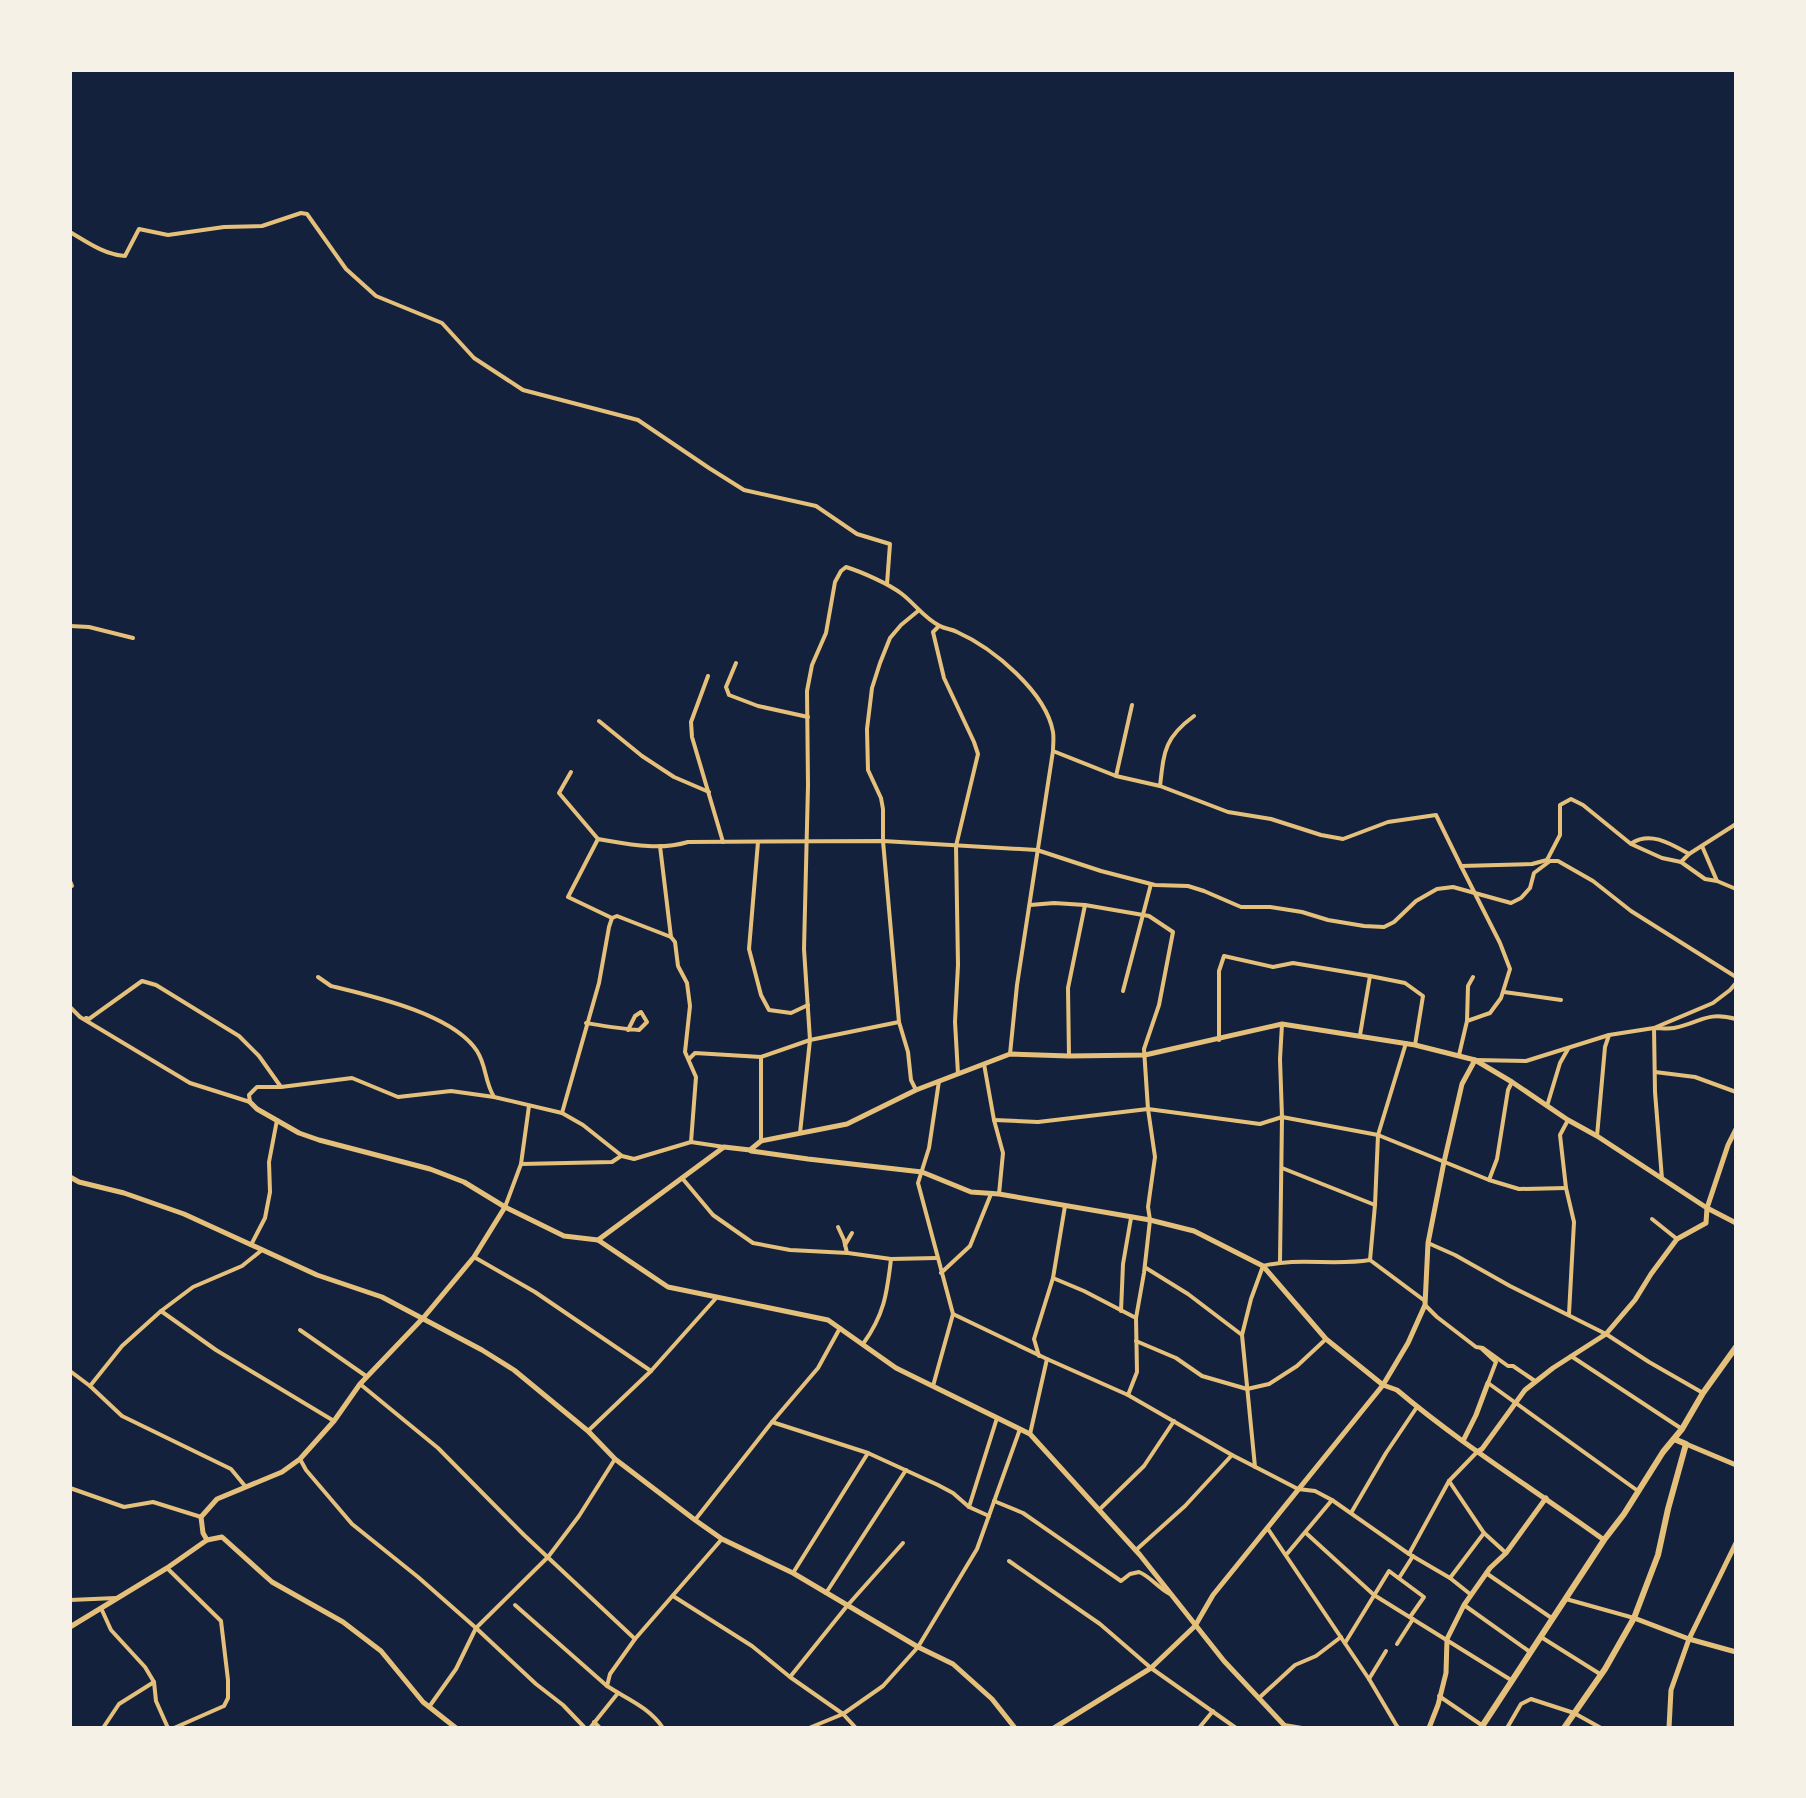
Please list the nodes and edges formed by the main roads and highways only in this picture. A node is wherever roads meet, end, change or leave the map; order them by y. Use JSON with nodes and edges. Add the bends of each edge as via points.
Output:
{"nodes":[{"id":1,"x":1736,"y":1347,"type":"edge"},
{"id":2,"x":1674,"y":1439,"type":"junction"},
{"id":3,"x":1482,"y":1727,"type":"edge"},
{"id":4,"x":1564,"y":1728,"type":"edge"}],
"edges":[{"from":1,"to":2,"type":"main road"},
{"from":2,"to":3,"type":"main road"},
{"from":2,"to":4,"type":"main road","via":[[1686,1444],[1658,1555],[1634,1618]]}]}
